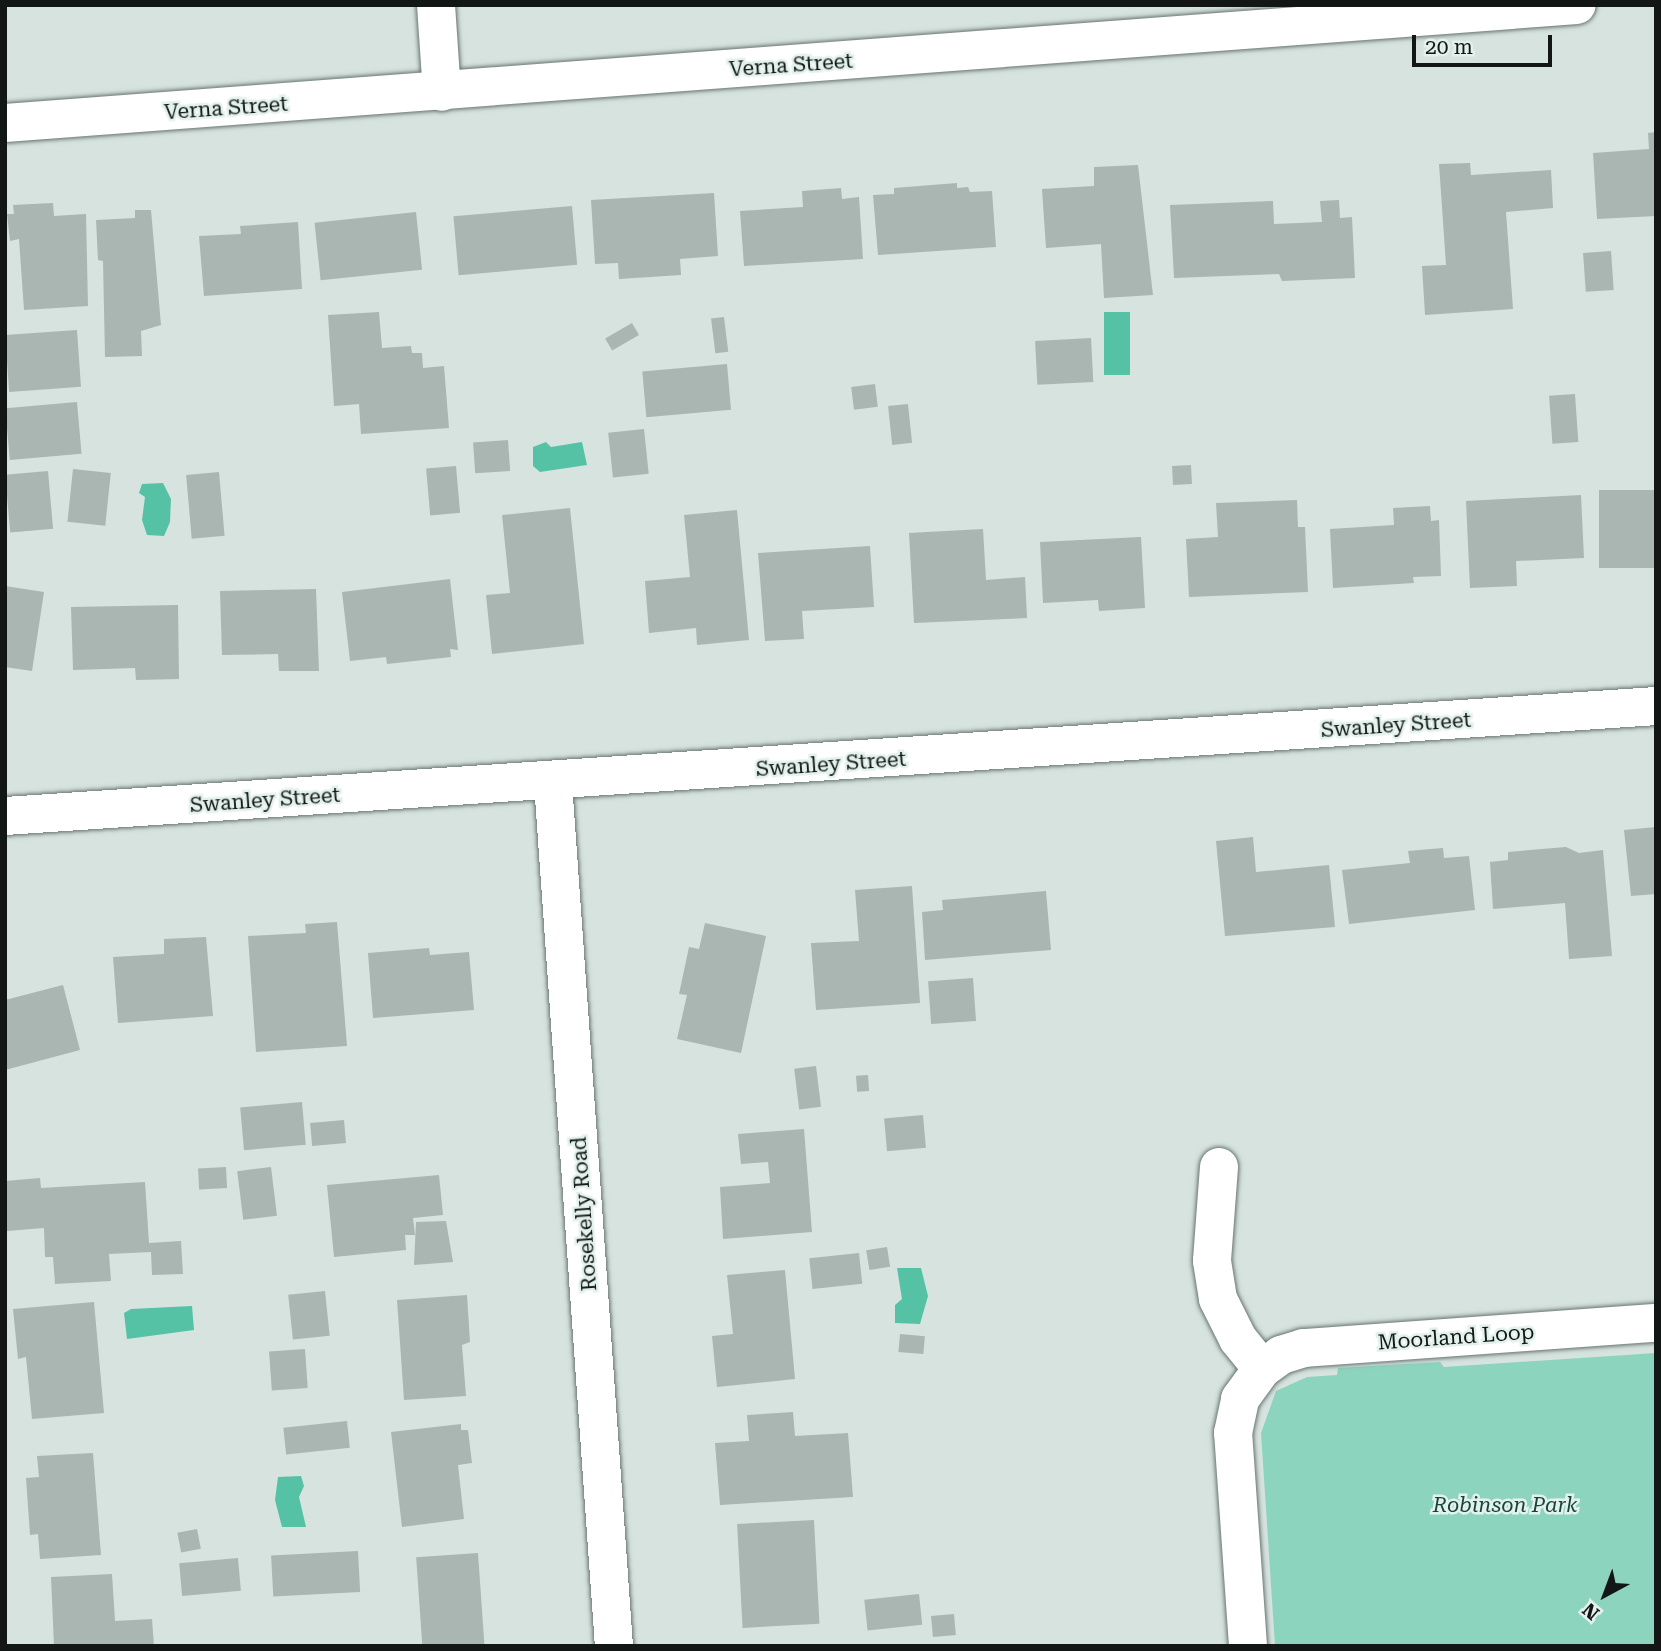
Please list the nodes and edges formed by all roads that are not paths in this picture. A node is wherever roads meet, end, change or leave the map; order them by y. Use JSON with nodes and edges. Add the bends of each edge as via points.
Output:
{"nodes":[{"id":1,"x":436,"y":5,"type":"edge"},
{"id":2,"x":1577,"y":5,"type":"edge"},
{"id":3,"x":442,"y":92,"type":"junction"},
{"id":4,"x":5,"y":123,"type":"edge"},
{"id":5,"x":1656,"y":706,"type":"edge"},
{"id":6,"x":553,"y":783,"type":"junction"},
{"id":7,"x":5,"y":816,"type":"edge"},
{"id":8,"x":1219,"y":1167,"type":"dead end"},
{"id":9,"x":1656,"y":1323,"type":"edge"},
{"id":10,"x":1262,"y":1369,"type":"junction"},
{"id":11,"x":614,"y":1646,"type":"edge"},
{"id":12,"x":1248,"y":1646,"type":"edge"}],
"edges":[{"from":1,"to":3,"type":"street"},
{"from":2,"to":3,"type":"street","name":"Verna Street"},
{"from":3,"to":4,"type":"street","name":"Verna Street"},
{"from":5,"to":6,"type":"street","name":"Swanley Street"},
{"from":6,"to":7,"type":"street","name":"Swanley Street"},
{"from":6,"to":11,"type":"street","name":"Rosekelly Road"},
{"from":8,"to":10,"type":"street","via":[[1212,1261],[1217,1299],[1238,1339]]},
{"from":9,"to":10,"type":"street","name":"Moorland Loop","via":[[1304,1348],[1281,1355]]},
{"from":10,"to":12,"type":"street","name":"Moorland Loop","via":[[1240,1399],[1233,1433]]}]}
